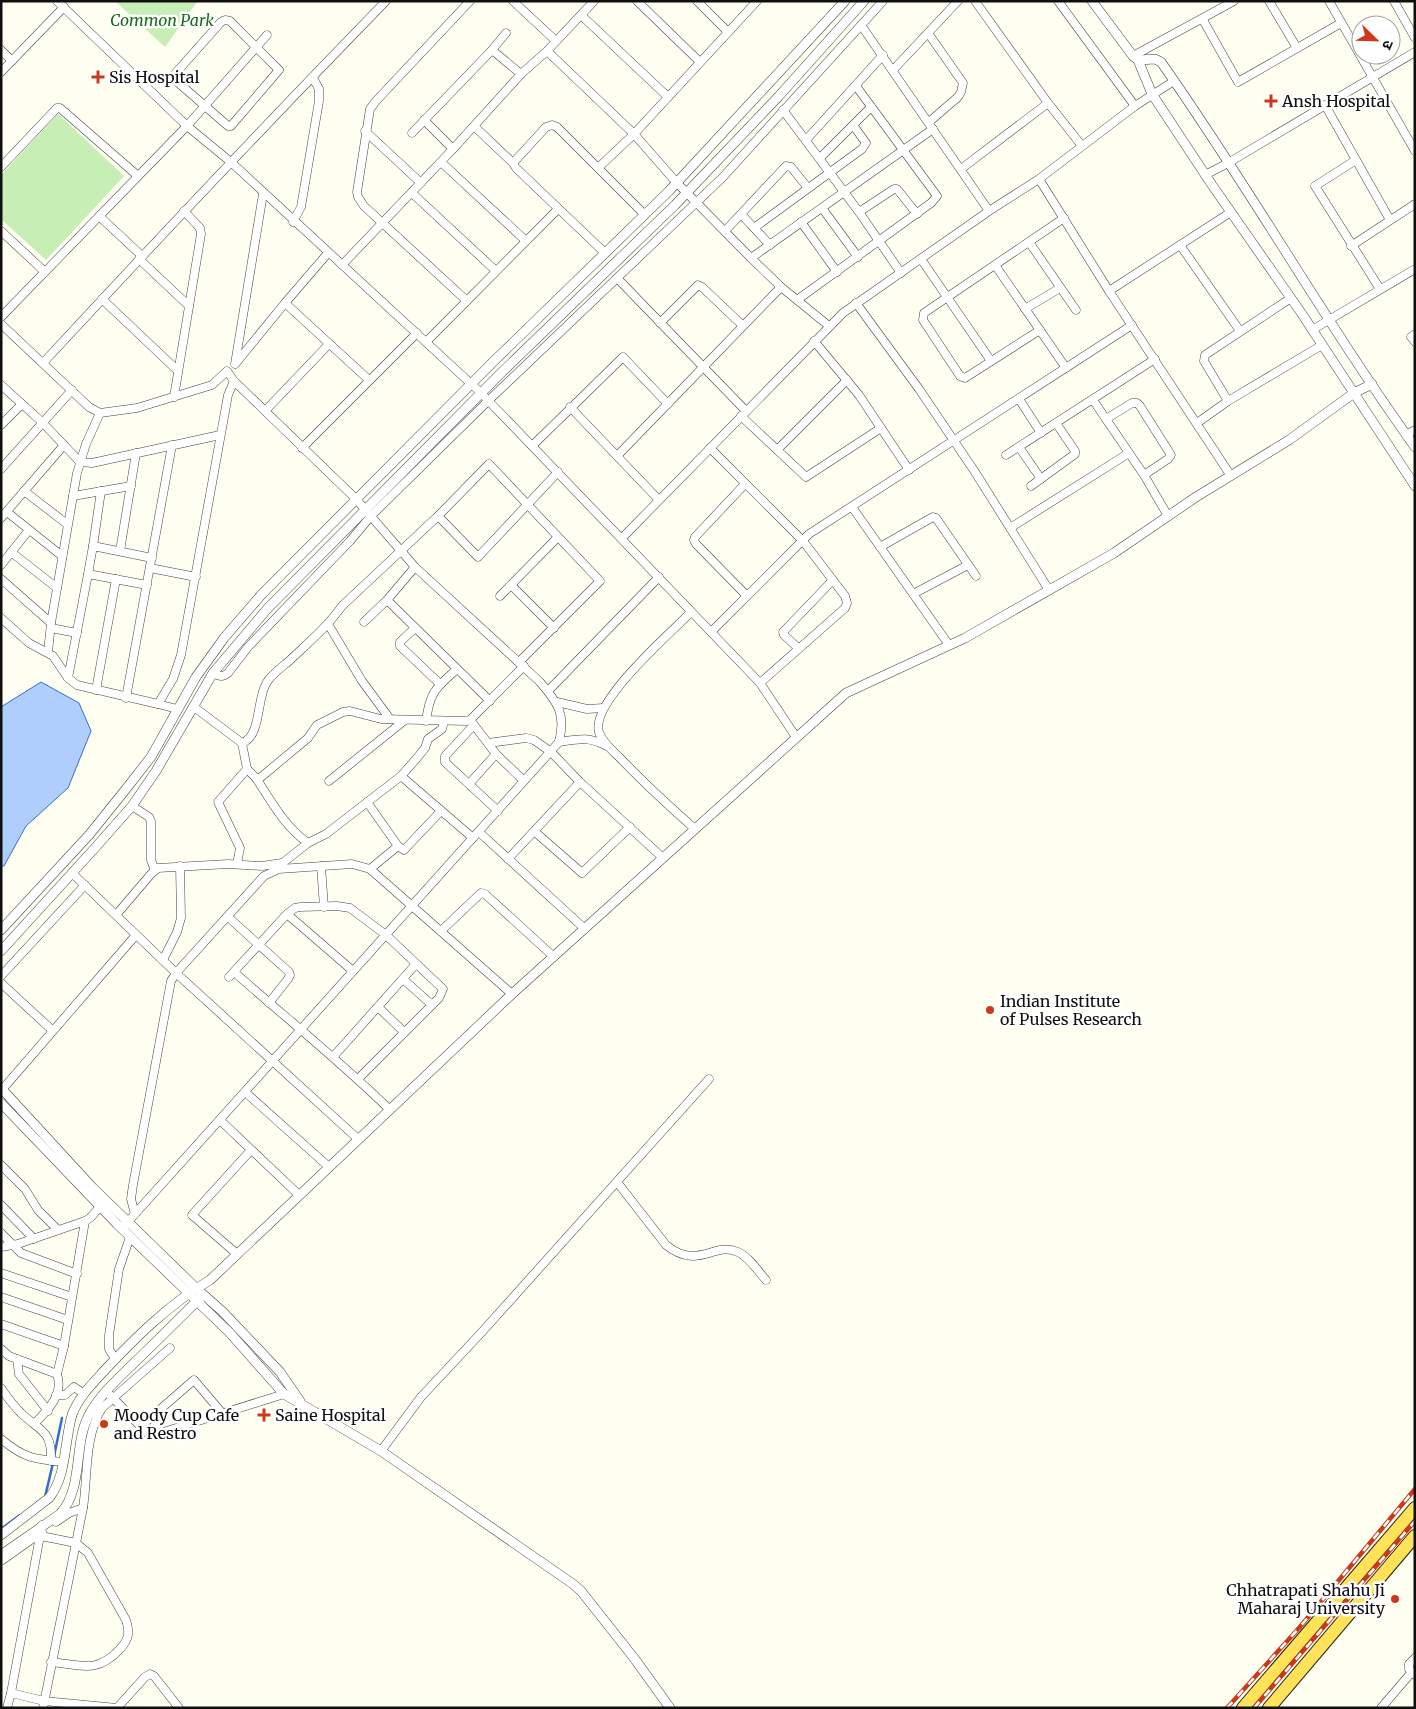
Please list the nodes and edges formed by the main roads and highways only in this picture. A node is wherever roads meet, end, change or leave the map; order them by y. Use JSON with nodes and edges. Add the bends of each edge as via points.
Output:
{"nodes":[{"id":1,"x":1415,"y":1508,"type":"edge"},
{"id":2,"x":1415,"y":1536,"type":"edge"},
{"id":3,"x":1243,"y":1708,"type":"edge"},
{"id":4,"x":1269,"y":1708,"type":"edge"}],
"edges":[{"from":1,"to":3,"type":"highway"},
{"from":2,"to":4,"type":"highway"}]}
